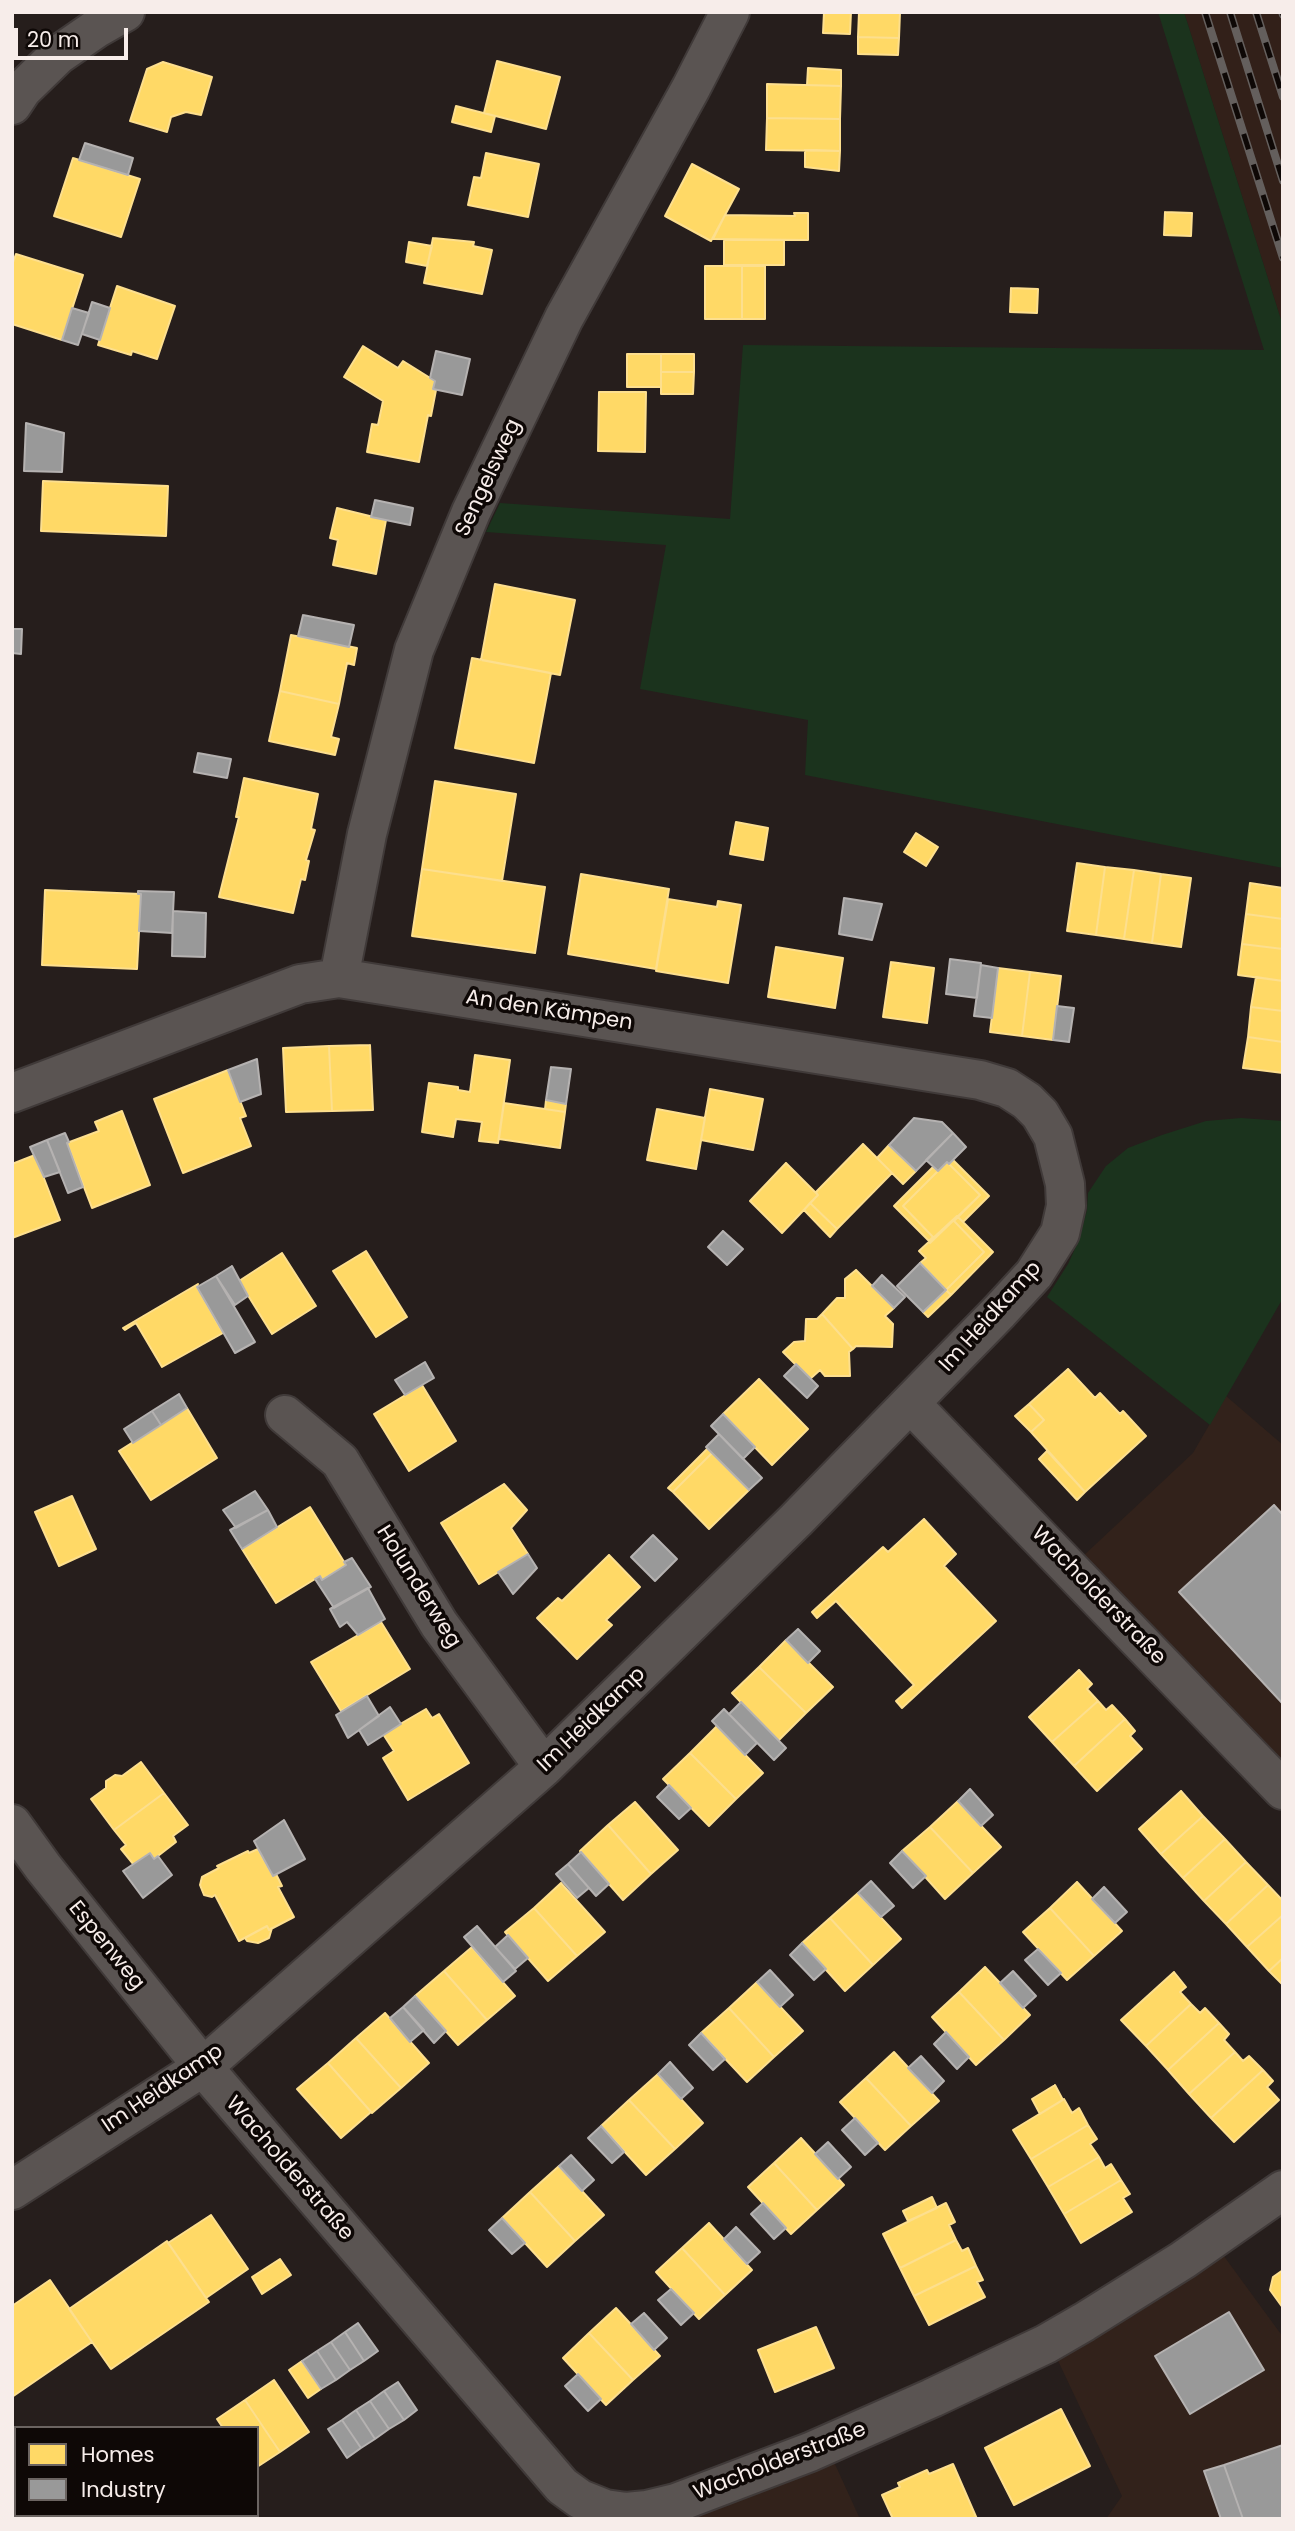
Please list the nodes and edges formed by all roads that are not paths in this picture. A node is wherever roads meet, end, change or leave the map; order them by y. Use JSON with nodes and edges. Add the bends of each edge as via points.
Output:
{"nodes":[{"id":1,"x":125,"y":12,"type":"edge"},
{"id":2,"x":730,"y":12,"type":"edge"},
{"id":3,"x":12,"y":105,"type":"edge"},
{"id":4,"x":339,"y":978,"type":"junction"},
{"id":5,"x":12,"y":1093,"type":"edge"},
{"id":6,"x":1061,"y":1162,"type":"joint"},
{"id":7,"x":912,"y":1404,"type":"junction"},
{"id":8,"x":285,"y":1415,"type":"dead end"},
{"id":9,"x":544,"y":1767,"type":"junction"},
{"id":10,"x":1283,"y":1790,"type":"edge"},
{"id":11,"x":12,"y":1824,"type":"edge"},
{"id":12,"x":203,"y":2067,"type":"junction"},
{"id":13,"x":12,"y":2190,"type":"edge"},
{"id":14,"x":1283,"y":2190,"type":"edge"}],
"edges":[{"from":1,"to":3,"type":"street","via":[[58,55]]},
{"from":2,"to":4,"type":"street","name":"Sengelsweg","via":[[564,318],[471,512],[414,650],[367,834]]},
{"from":4,"to":5,"type":"street","name":"An den Kämpen","via":[[300,984]]},
{"from":4,"to":6,"type":"street","name":"An den Kämpen","via":[[980,1080],[1007,1088],[1040,1114]]},
{"from":6,"to":7,"type":"street","name":"Im Heidkamp","via":[[1066,1206],[1060,1233],[1034,1274]]},
{"from":7,"to":9,"type":"street","name":"Im Heidkamp"},
{"from":7,"to":10,"type":"street","name":"Wacholderstraße"},
{"from":8,"to":9,"type":"street","name":"Holunderweg","via":[[340,1461],[439,1624]]},
{"from":9,"to":12,"type":"street","name":"Im Heidkamp"},
{"from":11,"to":12,"type":"street","name":"Espenweg"},
{"from":12,"to":13,"type":"street","name":"Im Heidkamp"},
{"from":12,"to":14,"type":"street","name":"Wacholderstraße","via":[[562,2486],[605,2510],[647,2510],[676,2503],[810,2452],[1039,2348],[1211,2241]]}]}
